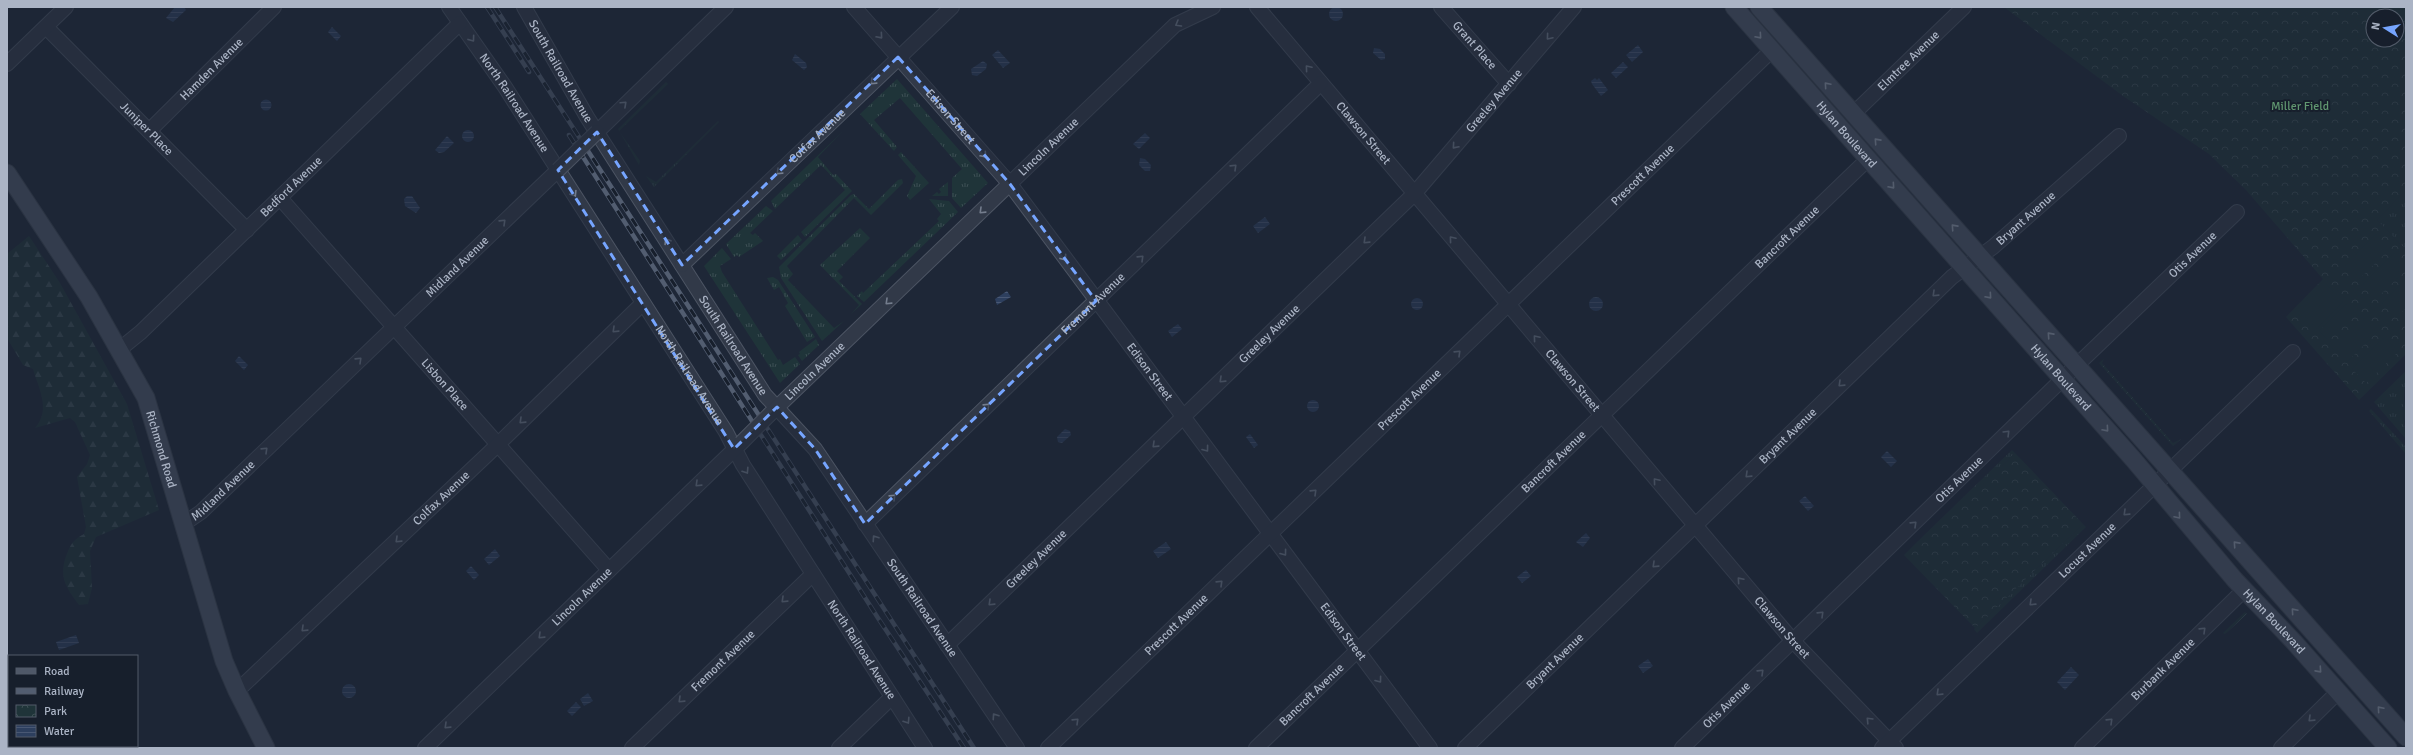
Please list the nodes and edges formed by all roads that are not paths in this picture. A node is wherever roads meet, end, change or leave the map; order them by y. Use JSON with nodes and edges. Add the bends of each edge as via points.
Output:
{"nodes":[{"id":1,"x":66,"y":7,"type":"edge"},
{"id":2,"x":274,"y":7,"type":"edge"},
{"id":3,"x":449,"y":7,"type":"edge"},
{"id":4,"x":524,"y":7,"type":"edge"},
{"id":5,"x":726,"y":7,"type":"edge"},
{"id":6,"x":854,"y":7,"type":"edge"},
{"id":7,"x":952,"y":7,"type":"edge"},
{"id":8,"x":1213,"y":7,"type":"edge"},
{"id":9,"x":1257,"y":7,"type":"edge"},
{"id":10,"x":1441,"y":7,"type":"edge"},
{"id":11,"x":1574,"y":7,"type":"edge"},
{"id":12,"x":1734,"y":7,"type":"edge"},
{"id":13,"x":1760,"y":7,"type":"edge"},
{"id":14,"x":1964,"y":7,"type":"edge"},
{"id":15,"x":460,"y":23,"type":"junction"},
{"id":16,"x":46,"y":27,"type":"junction"},
{"id":17,"x":1772,"y":50,"type":"junction"},
{"id":18,"x":898,"y":57,"type":"junction"},
{"id":19,"x":7,"y":64,"type":"edge"},
{"id":20,"x":1321,"y":83,"type":"junction"},
{"id":21,"x":1509,"y":84,"type":"junction"},
{"id":22,"x":1853,"y":114,"type":"junction"},
{"id":23,"x":149,"y":131,"type":"junction"},
{"id":24,"x":597,"y":132,"type":"junction"},
{"id":25,"x":2119,"y":136,"type":"dead end"},
{"id":26,"x":1868,"y":159,"type":"junction"},
{"id":27,"x":558,"y":170,"type":"junction"},
{"id":28,"x":7,"y":173,"type":"edge"},
{"id":29,"x":1010,"y":184,"type":"junction"},
{"id":30,"x":1922,"y":191,"type":"junction"},
{"id":31,"x":1414,"y":194,"type":"junction"},
{"id":32,"x":280,"y":198,"type":"junction"},
{"id":33,"x":1908,"y":204,"type":"junction"},
{"id":34,"x":2237,"y":212,"type":"dead end"},
{"id":35,"x":247,"y":230,"type":"junction"},
{"id":36,"x":1980,"y":256,"type":"junction"},
{"id":37,"x":682,"y":265,"type":"junction"},
{"id":38,"x":1963,"y":267,"type":"junction"},
{"id":39,"x":1096,"y":301,"type":"junction"},
{"id":40,"x":643,"y":303,"type":"junction"},
{"id":41,"x":1508,"y":305,"type":"junction"},
{"id":42,"x":393,"y":327,"type":"junction"},
{"id":43,"x":120,"y":349,"type":"junction"},
{"id":44,"x":2293,"y":352,"type":"dead end"},
{"id":45,"x":2076,"y":364,"type":"junction"},
{"id":46,"x":2062,"y":379,"type":"junction"},
{"id":47,"x":773,"y":411,"type":"junction"},
{"id":48,"x":1601,"y":416,"type":"junction"},
{"id":49,"x":1183,"y":418,"type":"junction"},
{"id":50,"x":498,"y":444,"type":"junction"},
{"id":51,"x":737,"y":446,"type":"junction"},
{"id":52,"x":2170,"y":470,"type":"junction"},
{"id":53,"x":2154,"y":485,"type":"junction"},
{"id":54,"x":185,"y":523,"type":"junction"},
{"id":55,"x":865,"y":524,"type":"junction"},
{"id":56,"x":1695,"y":527,"type":"junction"},
{"id":57,"x":1270,"y":534,"type":"junction"},
{"id":58,"x":609,"y":570,"type":"junction"},
{"id":59,"x":813,"y":574,"type":"junction"},
{"id":60,"x":2261,"y":574,"type":"junction"},
{"id":61,"x":2244,"y":590,"type":"junction"},
{"id":62,"x":1793,"y":641,"type":"junction"},
{"id":63,"x":947,"y":645,"type":"junction"},
{"id":64,"x":1358,"y":651,"type":"junction"},
{"id":65,"x":236,"y":691,"type":"junction"},
{"id":66,"x":2338,"y":692,"type":"junction"},
{"id":67,"x":892,"y":697,"type":"junction"},
{"id":68,"x":2406,"y":737,"type":"edge"},
{"id":69,"x":1889,"y":746,"type":"edge"},
{"id":70,"x":266,"y":748,"type":"edge"},
{"id":71,"x":425,"y":748,"type":"edge"},
{"id":72,"x":632,"y":748,"type":"edge"},
{"id":73,"x":839,"y":748,"type":"edge"},
{"id":74,"x":925,"y":748,"type":"edge"},
{"id":75,"x":1017,"y":748,"type":"edge"},
{"id":76,"x":1048,"y":748,"type":"edge"},
{"id":77,"x":1256,"y":748,"type":"edge"},
{"id":78,"x":1430,"y":748,"type":"edge"},
{"id":79,"x":1465,"y":748,"type":"edge"},
{"id":80,"x":1682,"y":748,"type":"edge"},
{"id":81,"x":2082,"y":748,"type":"edge"},
{"id":82,"x":2281,"y":748,"type":"edge"},
{"id":83,"x":2388,"y":748,"type":"edge"}],
"edges":[{"from":1,"to":16,"type":"street"},
{"from":2,"to":23,"type":"street","name":"Hamden Avenue"},
{"from":3,"to":15,"type":"street","name":"North Railroad Avenue"},
{"from":4,"to":24,"type":"street","name":"South Railroad Avenue"},
{"from":24,"to":5,"type":"street","name":"Midland Avenue","one_way":true},
{"from":6,"to":18,"type":"street","name":"Edison Street","one_way":true},
{"from":7,"to":18,"type":"street","name":"Colfax Avenue"},
{"from":8,"to":29,"type":"street","name":"Lincoln Avenue","one_way":true,"via":[[1175,25]]},
{"from":20,"to":9,"type":"street","name":"Clawson Street","one_way":true},
{"from":10,"to":21,"type":"street","name":"Grant Place"},
{"from":11,"to":21,"type":"street","name":"Greeley Avenue","one_way":true},
{"from":12,"to":17,"type":"main road","name":"Hylan Boulevard","one_way":true},
{"from":22,"to":13,"type":"main road","name":"Hylan Boulevard","one_way":true},
{"from":14,"to":22,"type":"street","name":"Elmtree Avenue"},
{"from":15,"to":27,"type":"street","name":"North Railroad Avenue","one_way":true,"via":[[494,70]]},
{"from":15,"to":32,"type":"street","name":"Bedford Avenue"},
{"from":16,"to":19,"type":"street"},
{"from":16,"to":23,"type":"street","name":"Juniper Place"},
{"from":17,"to":26,"type":"main road","name":"Hylan Boulevard"},
{"from":17,"to":41,"type":"street","name":"Prescott Avenue"},
{"from":18,"to":29,"type":"street","name":"Edison Street","one_way":true},
{"from":18,"to":37,"type":"street","name":"Colfax Avenue","one_way":true},
{"from":20,"to":31,"type":"street","name":"Clawson Street"},
{"from":39,"to":20,"type":"street","name":"Fremont Avenue","one_way":true},
{"from":21,"to":31,"type":"street","name":"Greeley Avenue","one_way":true},
{"from":30,"to":22,"type":"main road","name":"Hylan Boulevard","one_way":true},
{"from":23,"to":35,"type":"street","name":"Juniper Place"},
{"from":24,"to":27,"type":"street","name":"Midland Avenue","bridge":true},
{"from":37,"to":24,"type":"street","name":"South Railroad Avenue","one_way":true},
{"from":25,"to":36,"type":"street","name":"Bryant Avenue"},
{"from":26,"to":33,"type":"main road","name":"Hylan Boulevard","one_way":true},
{"from":26,"to":48,"type":"street","name":"Bancroft Avenue"},
{"from":27,"to":40,"type":"street","name":"North Railroad Avenue","one_way":true},
{"from":42,"to":27,"type":"street","name":"Midland Avenue","one_way":true},
{"from":28,"to":43,"type":"main road","name":"Richmond Road","via":[[89,297]]},
{"from":29,"to":39,"type":"street","name":"Edison Street","one_way":true},
{"from":29,"to":47,"type":"street","name":"Lincoln Avenue","one_way":true},
{"from":30,"to":33,"type":"main road"},
{"from":36,"to":30,"type":"main road","name":"Hylan Boulevard","one_way":true},
{"from":41,"to":31,"type":"street","name":"Clawson Street","one_way":true},
{"from":31,"to":49,"type":"street","name":"Greeley Avenue","one_way":true},
{"from":32,"to":35,"type":"street","name":"Bedford Avenue"},
{"from":32,"to":42,"type":"street","name":"Lisbon Place"},
{"from":33,"to":38,"type":"main road","name":"Hylan Boulevard"},
{"from":34,"to":45,"type":"street","name":"Otis Avenue"},
{"from":35,"to":43,"type":"street","name":"Bedford Avenue"},
{"from":36,"to":38,"type":"street","name":"Bryant Avenue"},
{"from":45,"to":36,"type":"main road","name":"Hylan Boulevard","one_way":true},
{"from":37,"to":47,"type":"street","name":"South Railroad Avenue"},
{"from":38,"to":46,"type":"main road","name":"Hylan Boulevard","one_way":true},
{"from":38,"to":56,"type":"street","name":"Bryant Avenue","one_way":true},
{"from":39,"to":49,"type":"street","name":"Edison Street"},
{"from":55,"to":39,"type":"street","name":"Fremont Avenue","one_way":true},
{"from":40,"to":50,"type":"street","name":"Colfax Avenue","one_way":true},
{"from":40,"to":51,"type":"street","name":"North Railroad Avenue"},
{"from":48,"to":41,"type":"street","name":"Clawson Street","one_way":true},
{"from":57,"to":41,"type":"street","name":"Prescott Avenue","one_way":true},
{"from":42,"to":50,"type":"street","name":"Lisbon Place"},
{"from":54,"to":42,"type":"street","name":"Midland Avenue","one_way":true,"via":[[201,512]]},
{"from":43,"to":54,"type":"main road","name":"Richmond Road","via":[[146,398]]},
{"from":44,"to":52,"type":"street","name":"Locust Avenue"},
{"from":45,"to":46,"type":"street","name":"Otis Avenue"},
{"from":45,"to":52,"type":"main road","name":"Hylan Boulevard"},
{"from":46,"to":53,"type":"main road","name":"Hylan Boulevard","one_way":true},
{"from":62,"to":46,"type":"street","name":"Otis Avenue","one_way":true},
{"from":47,"to":51,"type":"street","name":"Lincoln Avenue","bridge":true},
{"from":47,"to":55,"type":"street","name":"South Railroad Avenue","via":[[815,449]]},
{"from":56,"to":48,"type":"street","name":"Clawson Street","one_way":true},
{"from":48,"to":64,"type":"street","name":"Bancroft Avenue"},
{"from":49,"to":57,"type":"street","name":"Edison Street","one_way":true},
{"from":49,"to":63,"type":"street","name":"Greeley Avenue","one_way":true},
{"from":50,"to":58,"type":"street","name":"Lisbon Place"},
{"from":50,"to":65,"type":"street","name":"Colfax Avenue","one_way":true},
{"from":51,"to":58,"type":"street","name":"Lincoln Avenue","one_way":true},
{"from":51,"to":59,"type":"street","name":"North Railroad Avenue","one_way":true},
{"from":52,"to":53,"type":"street","name":"Locust Avenue"},
{"from":60,"to":52,"type":"main road","name":"Hylan Boulevard","one_way":true},
{"from":53,"to":61,"type":"main road","name":"Hylan Boulevard","one_way":true},
{"from":53,"to":69,"type":"street","name":"Locust Avenue","one_way":true},
{"from":54,"to":65,"type":"main road","name":"Richmond Road","via":[[218,642]]},
{"from":63,"to":55,"type":"street","name":"South Railroad Avenue","one_way":true},
{"from":62,"to":56,"type":"street","name":"Clawson Street","one_way":true},
{"from":56,"to":79,"type":"street","name":"Bryant Avenue","one_way":true},
{"from":57,"to":64,"type":"street","name":"Edison Street","one_way":true},
{"from":76,"to":57,"type":"street","name":"Prescott Avenue","one_way":true},
{"from":58,"to":71,"type":"street","name":"Lincoln Avenue","one_way":true},
{"from":59,"to":67,"type":"street","name":"North Railroad Avenue"},
{"from":59,"to":72,"type":"street","name":"Fremont Avenue","one_way":true},
{"from":60,"to":61,"type":"main road"},
{"from":68,"to":60,"type":"main road","name":"Hylan Boulevard","one_way":true},
{"from":61,"to":66,"type":"main road","name":"Hylan Boulevard","one_way":true},
{"from":81,"to":61,"type":"street","name":"Burbank Avenue","one_way":true},
{"from":69,"to":62,"type":"street","name":"Clawson Street","one_way":true},
{"from":80,"to":62,"type":"street","name":"Otis Avenue","one_way":true},
{"from":75,"to":63,"type":"street","name":"South Railroad Avenue","one_way":true},
{"from":64,"to":77,"type":"street","name":"Bancroft Avenue"},
{"from":64,"to":78,"type":"street","name":"Edison Street","one_way":true},
{"from":65,"to":70,"type":"main road","name":"Richmond Road"},
{"from":66,"to":82,"type":"street","one_way":true},
{"from":66,"to":83,"type":"main road","name":"Hylan Boulevard"},
{"from":67,"to":73,"type":"street"},
{"from":67,"to":74,"type":"street","name":"North Railroad Avenue","one_way":true}]}
